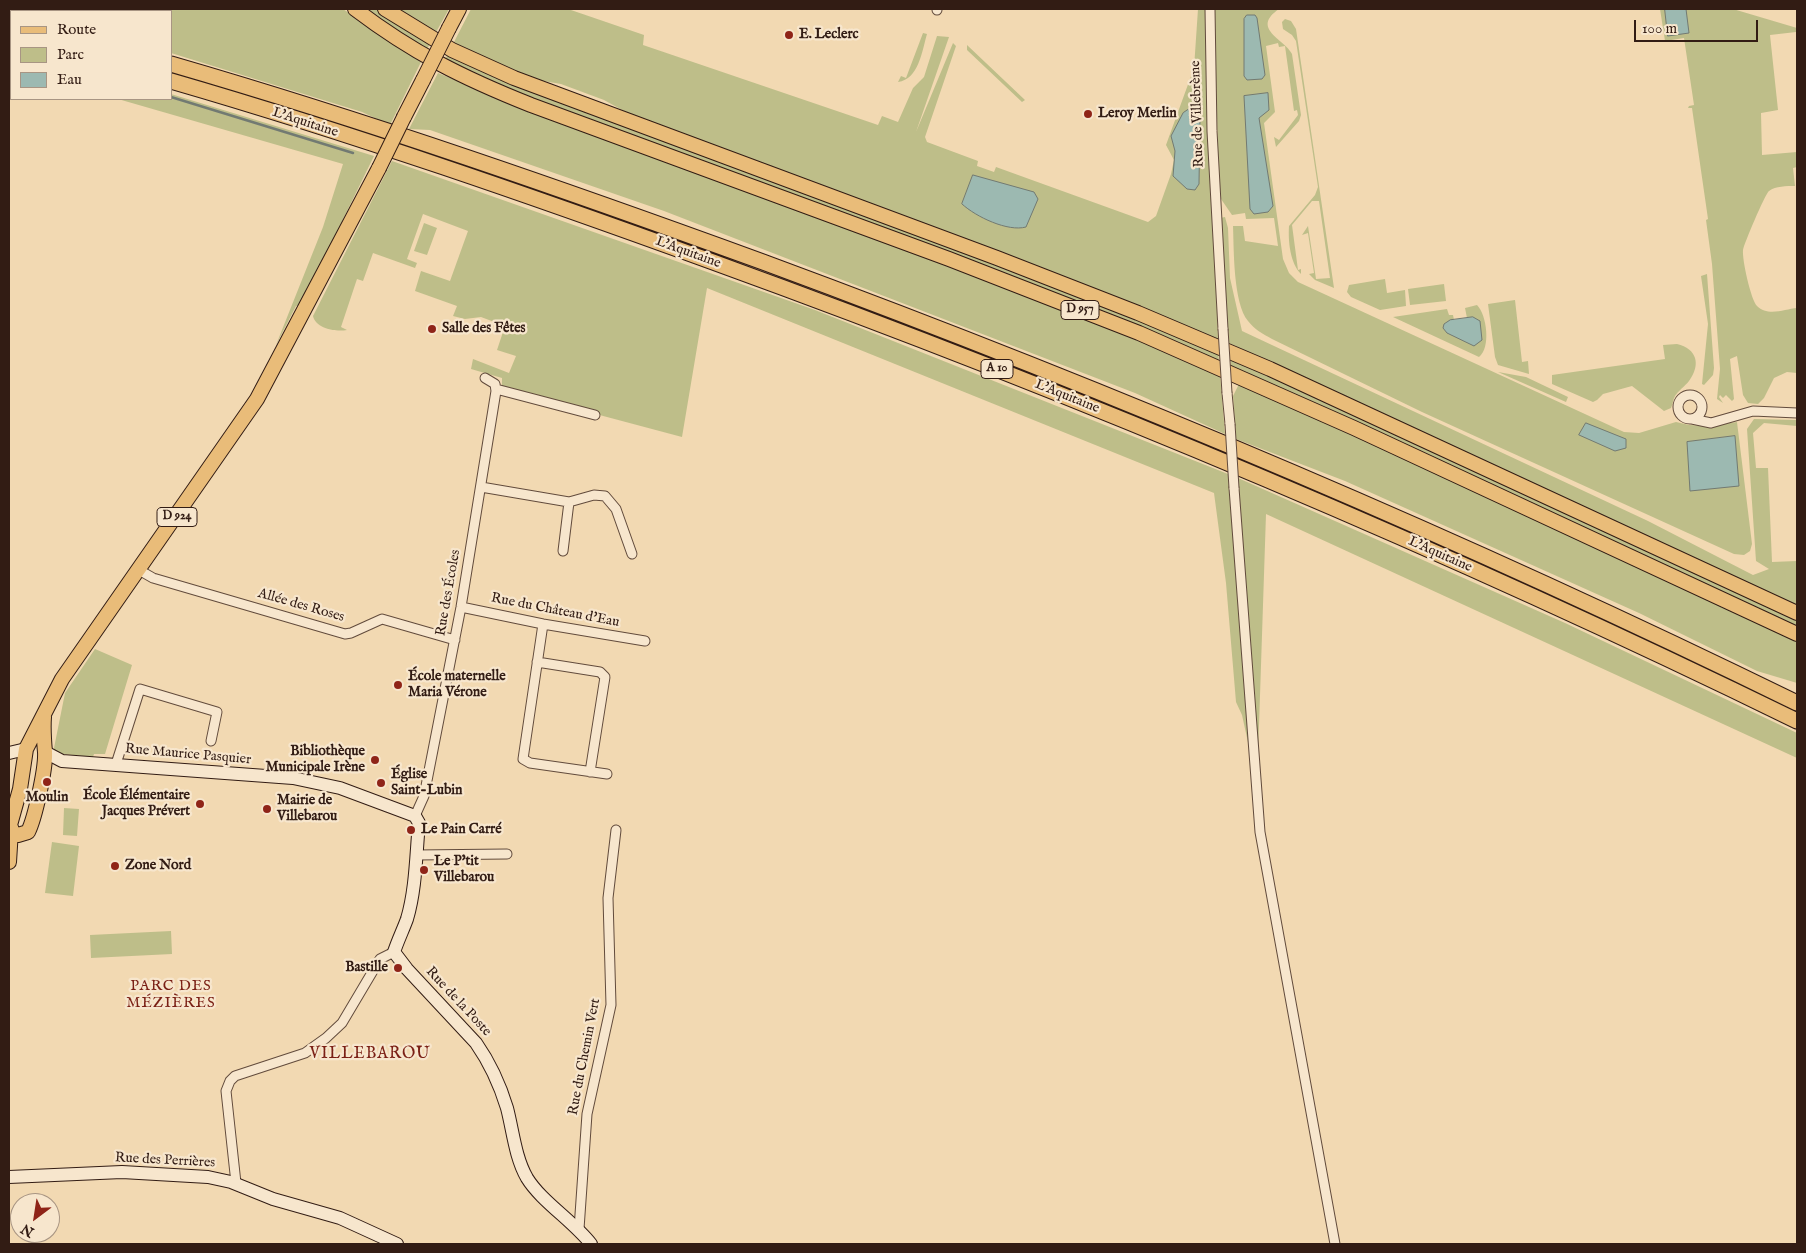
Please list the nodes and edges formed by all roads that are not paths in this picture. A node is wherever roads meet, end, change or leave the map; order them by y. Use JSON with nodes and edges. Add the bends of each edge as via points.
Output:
{"nodes":[{"id":1,"x":355,"y":9,"type":"edge"},
{"id":2,"x":385,"y":9,"type":"edge"},
{"id":3,"x":459,"y":9,"type":"edge"},
{"id":4,"x":1210,"y":9,"type":"edge"},
{"id":5,"x":172,"y":64,"type":"edge"},
{"id":6,"x":172,"y":81,"type":"edge"},
{"id":7,"x":485,"y":378,"type":"dead end"},
{"id":8,"x":496,"y":389,"type":"junction"},
{"id":9,"x":1701,"y":412,"type":"junction"},
{"id":10,"x":1797,"y":413,"type":"edge"},
{"id":11,"x":595,"y":415,"type":"dead end"},
{"id":12,"x":1692,"y":419,"type":"junction"},
{"id":13,"x":1718,"y":421,"type":"junction"},
{"id":14,"x":481,"y":487,"type":"junction"},
{"id":15,"x":569,"y":502,"type":"junction"},
{"id":16,"x":563,"y":551,"type":"dead end"},
{"id":17,"x":632,"y":554,"type":"dead end"},
{"id":18,"x":139,"y":570,"type":"junction"},
{"id":19,"x":461,"y":607,"type":"junction"},
{"id":20,"x":1797,"y":613,"type":"edge"},
{"id":21,"x":543,"y":624,"type":"junction"},
{"id":22,"x":1797,"y":634,"type":"edge"},
{"id":23,"x":454,"y":640,"type":"junction"},
{"id":24,"x":645,"y":641,"type":"dead end"},
{"id":25,"x":537,"y":662,"type":"junction"},
{"id":26,"x":1797,"y":703,"type":"edge"},
{"id":27,"x":1797,"y":721,"type":"edge"},
{"id":28,"x":211,"y":741,"type":"dead end"},
{"id":29,"x":36,"y":748,"type":"junction"},
{"id":30,"x":9,"y":753,"type":"edge"},
{"id":31,"x":9,"y":758,"type":"edge"},
{"id":32,"x":62,"y":761,"type":"junction"},
{"id":33,"x":116,"y":764,"type":"junction"},
{"id":34,"x":23,"y":765,"type":"junction"},
{"id":35,"x":43,"y":766,"type":"junction"},
{"id":36,"x":590,"y":772,"type":"junction"},
{"id":37,"x":607,"y":774,"type":"dead end"},
{"id":38,"x":415,"y":816,"type":"junction"},
{"id":39,"x":11,"y":830,"type":"junction"},
{"id":40,"x":616,"y":830,"type":"dead end"},
{"id":41,"x":25,"y":834,"type":"junction"},
{"id":42,"x":507,"y":854,"type":"dead end"},
{"id":43,"x":416,"y":855,"type":"junction"},
{"id":44,"x":9,"y":862,"type":"edge"},
{"id":45,"x":394,"y":952,"type":"junction"},
{"id":46,"x":9,"y":1177,"type":"edge"},
{"id":47,"x":236,"y":1184,"type":"junction"},
{"id":48,"x":579,"y":1229,"type":"junction"},
{"id":49,"x":397,"y":1244,"type":"edge"},
{"id":50,"x":591,"y":1244,"type":"edge"},
{"id":51,"x":1335,"y":1244,"type":"edge"}],
"edges":[{"from":1,"to":22,"type":"main road","number":"D 957","via":[[424,56],[465,78],[1139,333],[1354,428]]},
{"from":2,"to":20,"type":"main road","number":"D 957","via":[[452,50],[514,78],[997,258],[1270,369]]},
{"from":3,"to":18,"type":"main road","number":"D 924","bridge":true,"via":[[264,389]]},
{"from":4,"to":51,"type":"street","name":"Rue de Villebrème","bridge":true,"via":[[1216,218],[1260,832]]},
{"from":5,"to":26,"type":"highway","name":"L'Aquitaine","number":"A 10","via":[[373,127],[571,194],[1020,360],[1224,443],[1442,538]]},
{"from":6,"to":27,"type":"highway","name":"L'Aquitaine","number":"A 10","via":[[557,206],[794,291],[1014,376],[1386,530]]},
{"from":7,"to":8,"type":"street","via":[[493,381]]},
{"from":8,"to":11,"type":"street"},
{"from":8,"to":14,"type":"street","name":"Rue des Écoles"},
{"from":9,"to":12,"type":"street"},
{"from":9,"to":12,"type":"street","via":[[1701,402],[1696,396],[1688,394],[1680,398],[1679,413]]},
{"from":9,"to":13,"type":"street"},
{"from":10,"to":13,"type":"street","via":[[1753,411]]},
{"from":12,"to":13,"type":"street","via":[[1704,423]]},
{"from":14,"to":15,"type":"street"},
{"from":14,"to":19,"type":"street","name":"Rue des Écoles"},
{"from":15,"to":16,"type":"street"},
{"from":15,"to":17,"type":"street","via":[[594,495],[610,498]]},
{"from":18,"to":23,"type":"street","name":"Allée des Roses","via":[[153,578],[345,634],[382,619]]},
{"from":18,"to":29,"type":"main road","number":"D 924","via":[[75,657],[58,686]]},
{"from":19,"to":21,"type":"street","name":"Rue du Château d'Eau"},
{"from":19,"to":23,"type":"street","name":"Rue des Écoles"},
{"from":21,"to":24,"type":"street","name":"Rue du Château d'Eau"},
{"from":21,"to":25,"type":"street"},
{"from":23,"to":38,"type":"street","name":"Rue des Écoles","via":[[424,796]]},
{"from":25,"to":36,"type":"street","via":[[523,759],[530,763]]},
{"from":25,"to":36,"type":"street","via":[[600,672],[605,677]]},
{"from":28,"to":33,"type":"street","via":[[217,712],[140,689]]},
{"from":29,"to":30,"type":"street"},
{"from":29,"to":32,"type":"street","name":"Rue Maurice Pasquier"},
{"from":29,"to":34,"type":"main road","number":"D 924"},
{"from":29,"to":35,"type":"main road","number":"D 924"},
{"from":31,"to":34,"type":"street"},
{"from":32,"to":33,"type":"street","name":"Rue Maurice Pasquier"},
{"from":32,"to":35,"type":"street"},
{"from":33,"to":38,"type":"street","name":"Rue Maurice Pasquier","via":[[325,783]]},
{"from":34,"to":39,"type":"main road","number":"D 924"},
{"from":35,"to":41,"type":"main road","number":"D 924","via":[[32,821]]},
{"from":36,"to":37,"type":"street"},
{"from":38,"to":43,"type":"street","via":[[419,823]]},
{"from":39,"to":41,"type":"main road","via":[[18,836]]},
{"from":39,"to":44,"type":"main road","number":"D 924"},
{"from":40,"to":48,"type":"street","name":"Rue du Chemin Vert","via":[[608,898],[611,1005],[587,1114]]},
{"from":41,"to":44,"type":"main road","number":"D 924"},
{"from":42,"to":43,"type":"street"},
{"from":43,"to":45,"type":"street","via":[[407,920]]},
{"from":45,"to":47,"type":"street","via":[[377,963],[342,1023],[326,1038],[305,1052],[230,1080],[226,1091]]},
{"from":45,"to":48,"type":"street","name":"Rue de la Poste","via":[[486,1056],[501,1090],[519,1158],[528,1178]]},
{"from":46,"to":47,"type":"street","name":"Rue des Perrières","via":[[143,1172],[208,1177]]},
{"from":47,"to":49,"type":"street","name":"Rue des Perrières","via":[[340,1218]]},
{"from":48,"to":50,"type":"street","name":"Rue de la Poste"}]}
